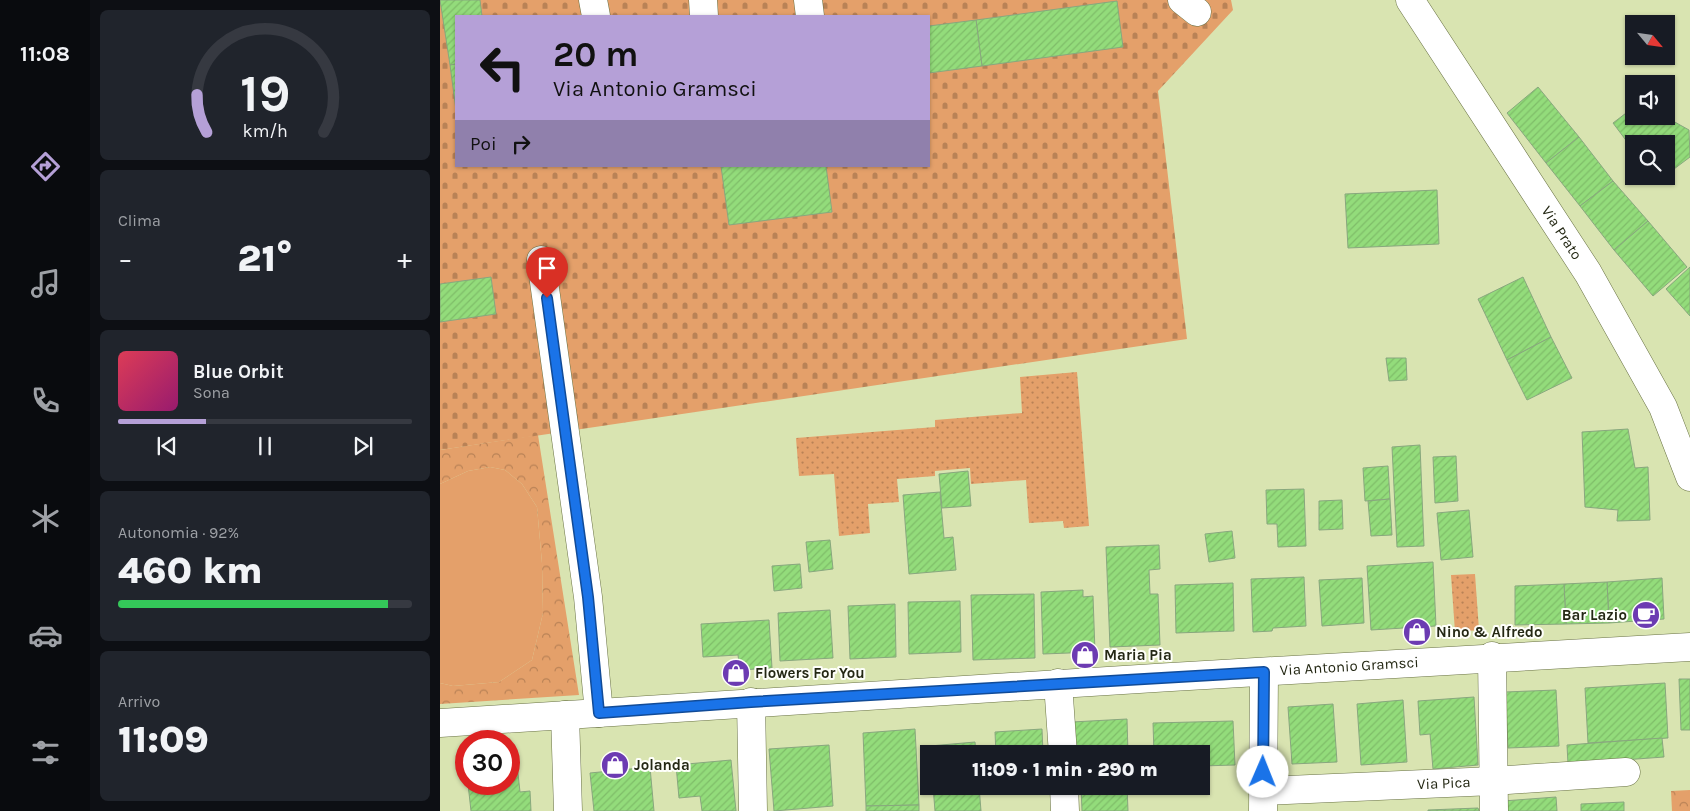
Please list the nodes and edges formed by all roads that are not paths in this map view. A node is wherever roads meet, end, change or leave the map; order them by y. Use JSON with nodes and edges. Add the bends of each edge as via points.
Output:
{"nodes":[{"id":1,"x":593,"y":0,"type":"edge"},
{"id":2,"x":702,"y":0,"type":"edge"},
{"id":3,"x":808,"y":0,"type":"edge"},
{"id":4,"x":1410,"y":0,"type":"edge"},
{"id":5,"x":596,"y":15,"type":"edge"},
{"id":6,"x":704,"y":15,"type":"edge"},
{"id":7,"x":810,"y":15,"type":"edge"},
{"id":8,"x":541,"y":260,"type":"dead end"},
{"id":9,"x":1690,"y":477,"type":"edge"},
{"id":10,"x":1690,"y":647,"type":"edge"},
{"id":11,"x":1492,"y":656,"type":"junction"},
{"id":12,"x":1264,"y":672,"type":"junction"},
{"id":13,"x":1058,"y":683,"type":"junction"},
{"id":14,"x":751,"y":702,"type":"junction"},
{"id":15,"x":599,"y":713,"type":"junction"},
{"id":16,"x":565,"y":715,"type":"junction"},
{"id":17,"x":440,"y":723,"type":"edge"},
{"id":18,"x":1061,"y":745,"type":"edge"},
{"id":19,"x":1626,"y":772,"type":"dead end"},
{"id":20,"x":1492,"y":781,"type":"junction"},
{"id":21,"x":1064,"y":795,"type":"edge"},
{"id":22,"x":1263,"y":801,"type":"edge"},
{"id":23,"x":568,"y":811,"type":"edge"},
{"id":24,"x":753,"y":811,"type":"edge"},
{"id":25,"x":1064,"y":811,"type":"edge"},
{"id":26,"x":1494,"y":811,"type":"edge"}],
"edges":[{"from":1,"to":5,"type":"street"},
{"from":2,"to":6,"type":"street"},
{"from":3,"to":7,"type":"street"},
{"from":4,"to":9,"type":"street","name":"Via Prato","via":[[1588,272],[1663,407]]},
{"from":8,"to":15,"type":"street","via":[[588,597]]},
{"from":10,"to":11,"type":"street","name":"Via Antonio Gramsci"},
{"from":11,"to":12,"type":"street","name":"Via Antonio Gramsci"},
{"from":11,"to":20,"type":"street"},
{"from":12,"to":13,"type":"street","name":"Via Antonio Gramsci"},
{"from":12,"to":22,"type":"street","name":"Via Pica"},
{"from":13,"to":14,"type":"street","name":"Via Antonio Gramsci"},
{"from":13,"to":18,"type":"street"},
{"from":14,"to":15,"type":"street","name":"Via Antonio Gramsci"},
{"from":14,"to":24,"type":"street"},
{"from":15,"to":16,"type":"street","name":"Via Antonio Gramsci"},
{"from":16,"to":17,"type":"street","name":"Via Antonio Gramsci"},
{"from":16,"to":23,"type":"street"},
{"from":19,"to":20,"type":"street","name":"Via Pica"},
{"from":20,"to":22,"type":"street","name":"Via Pica"},
{"from":20,"to":26,"type":"street"},
{"from":21,"to":25,"type":"street"}]}
